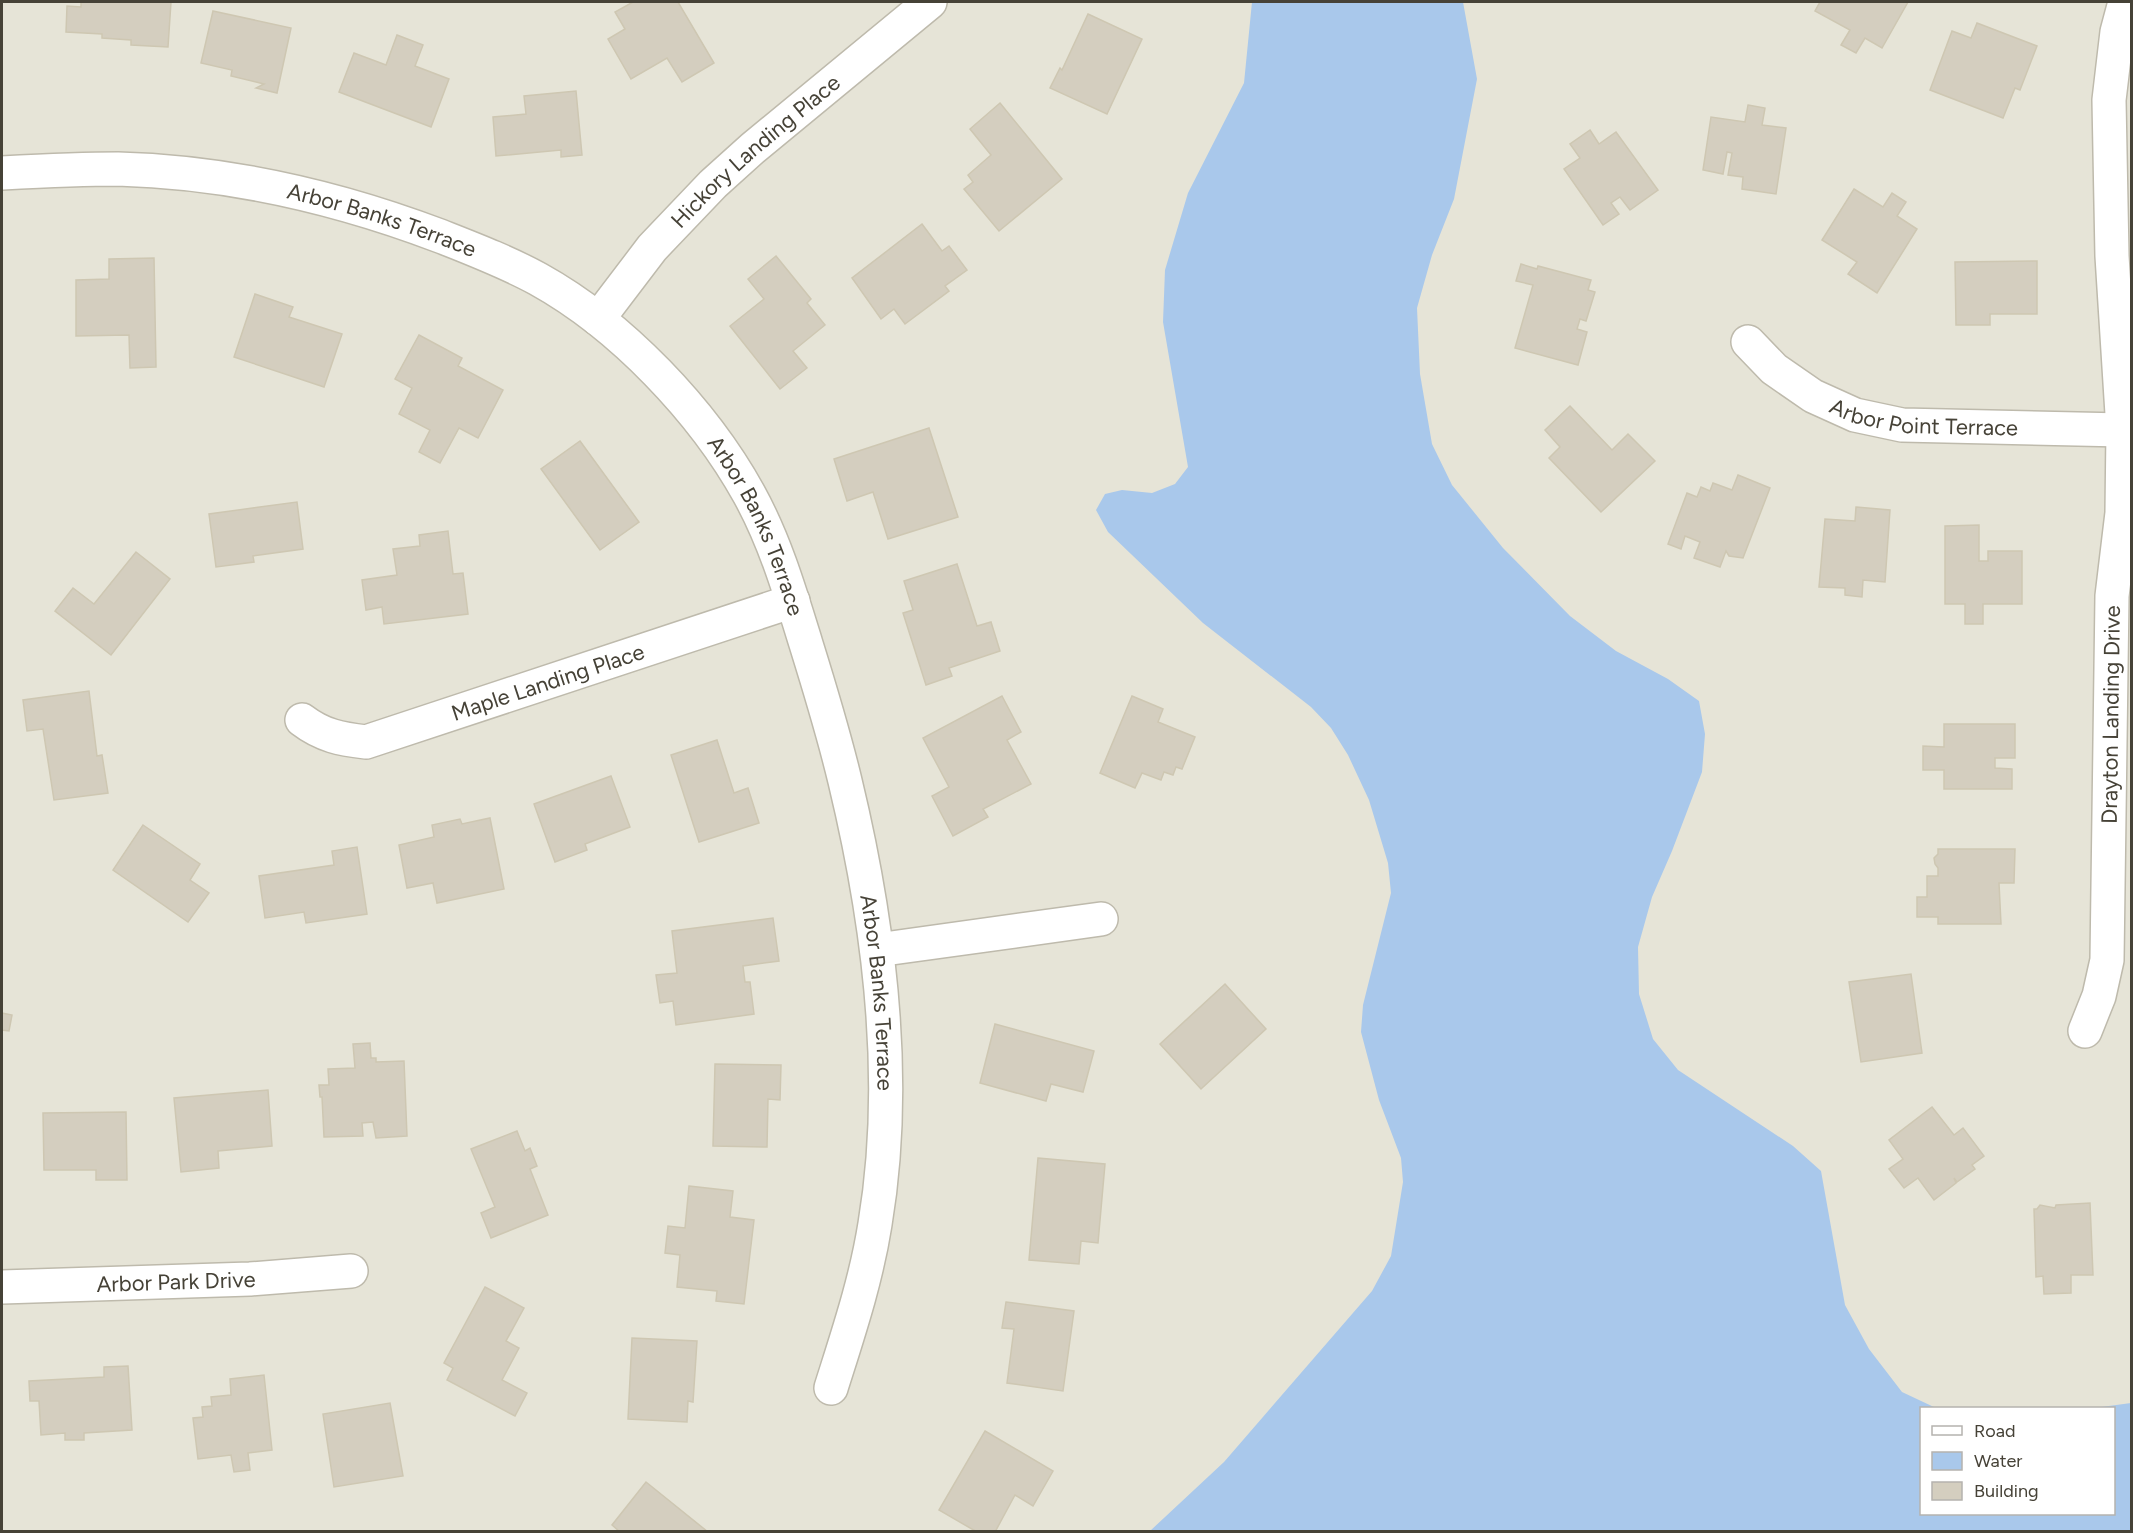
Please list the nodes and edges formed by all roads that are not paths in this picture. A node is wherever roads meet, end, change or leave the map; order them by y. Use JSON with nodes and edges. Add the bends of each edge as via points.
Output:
{"nodes":[{"id":1,"x":930,"y":2,"type":"edge"},
{"id":2,"x":2125,"y":2,"type":"edge"},
{"id":3,"x":2,"y":173,"type":"edge"},
{"id":4,"x":598,"y":319,"type":"junction"},
{"id":5,"x":1748,"y":342,"type":"dead end"},
{"id":6,"x":2123,"y":430,"type":"junction"},
{"id":7,"x":793,"y":601,"type":"junction"},
{"id":8,"x":302,"y":720,"type":"dead end"},
{"id":9,"x":1101,"y":919,"type":"dead end"},
{"id":10,"x":877,"y":950,"type":"junction"},
{"id":11,"x":2085,"y":1031,"type":"dead end"},
{"id":12,"x":351,"y":1271,"type":"dead end"},
{"id":13,"x":2,"y":1287,"type":"edge"},
{"id":14,"x":831,"y":1388,"type":"dead end"}],
"edges":[{"from":1,"to":4,"type":"street","name":"Hickory Landing Place","via":[[713,184],[652,248]]},
{"from":2,"to":6,"type":"street","name":"Drayton Landing Drive","via":[[2117,32],[2109,100],[2112,256]]},
{"from":3,"to":4,"type":"street","name":"Arbor Banks Terrace","via":[[118,170],[211,177],[303,193],[393,218],[480,252],[539,280]]},
{"from":4,"to":7,"type":"street","name":"Arbor Banks Terrace","via":[[680,396],[721,448],[749,494],[777,554]]},
{"from":5,"to":6,"type":"street","name":"Arbor Point Terrace","via":[[1774,369],[1813,396],[1856,415],[1902,426]]},
{"from":6,"to":11,"type":"street","name":"Drayton Landing Drive","via":[[2122,513],[2112,596],[2107,960],[2099,996]]},
{"from":7,"to":8,"type":"street","name":"Maple Landing Place","via":[[366,742],[338,739]]},
{"from":7,"to":10,"type":"street","name":"Arbor Banks Terrace","via":[[834,735],[860,844]]},
{"from":9,"to":10,"type":"street"},
{"from":10,"to":14,"type":"street","name":"Arbor Banks Terrace","via":[[885,1066],[885,1140],[875,1224],[857,1307]]},
{"from":12,"to":13,"type":"street","name":"Arbor Park Drive","via":[[250,1279]]}]}
